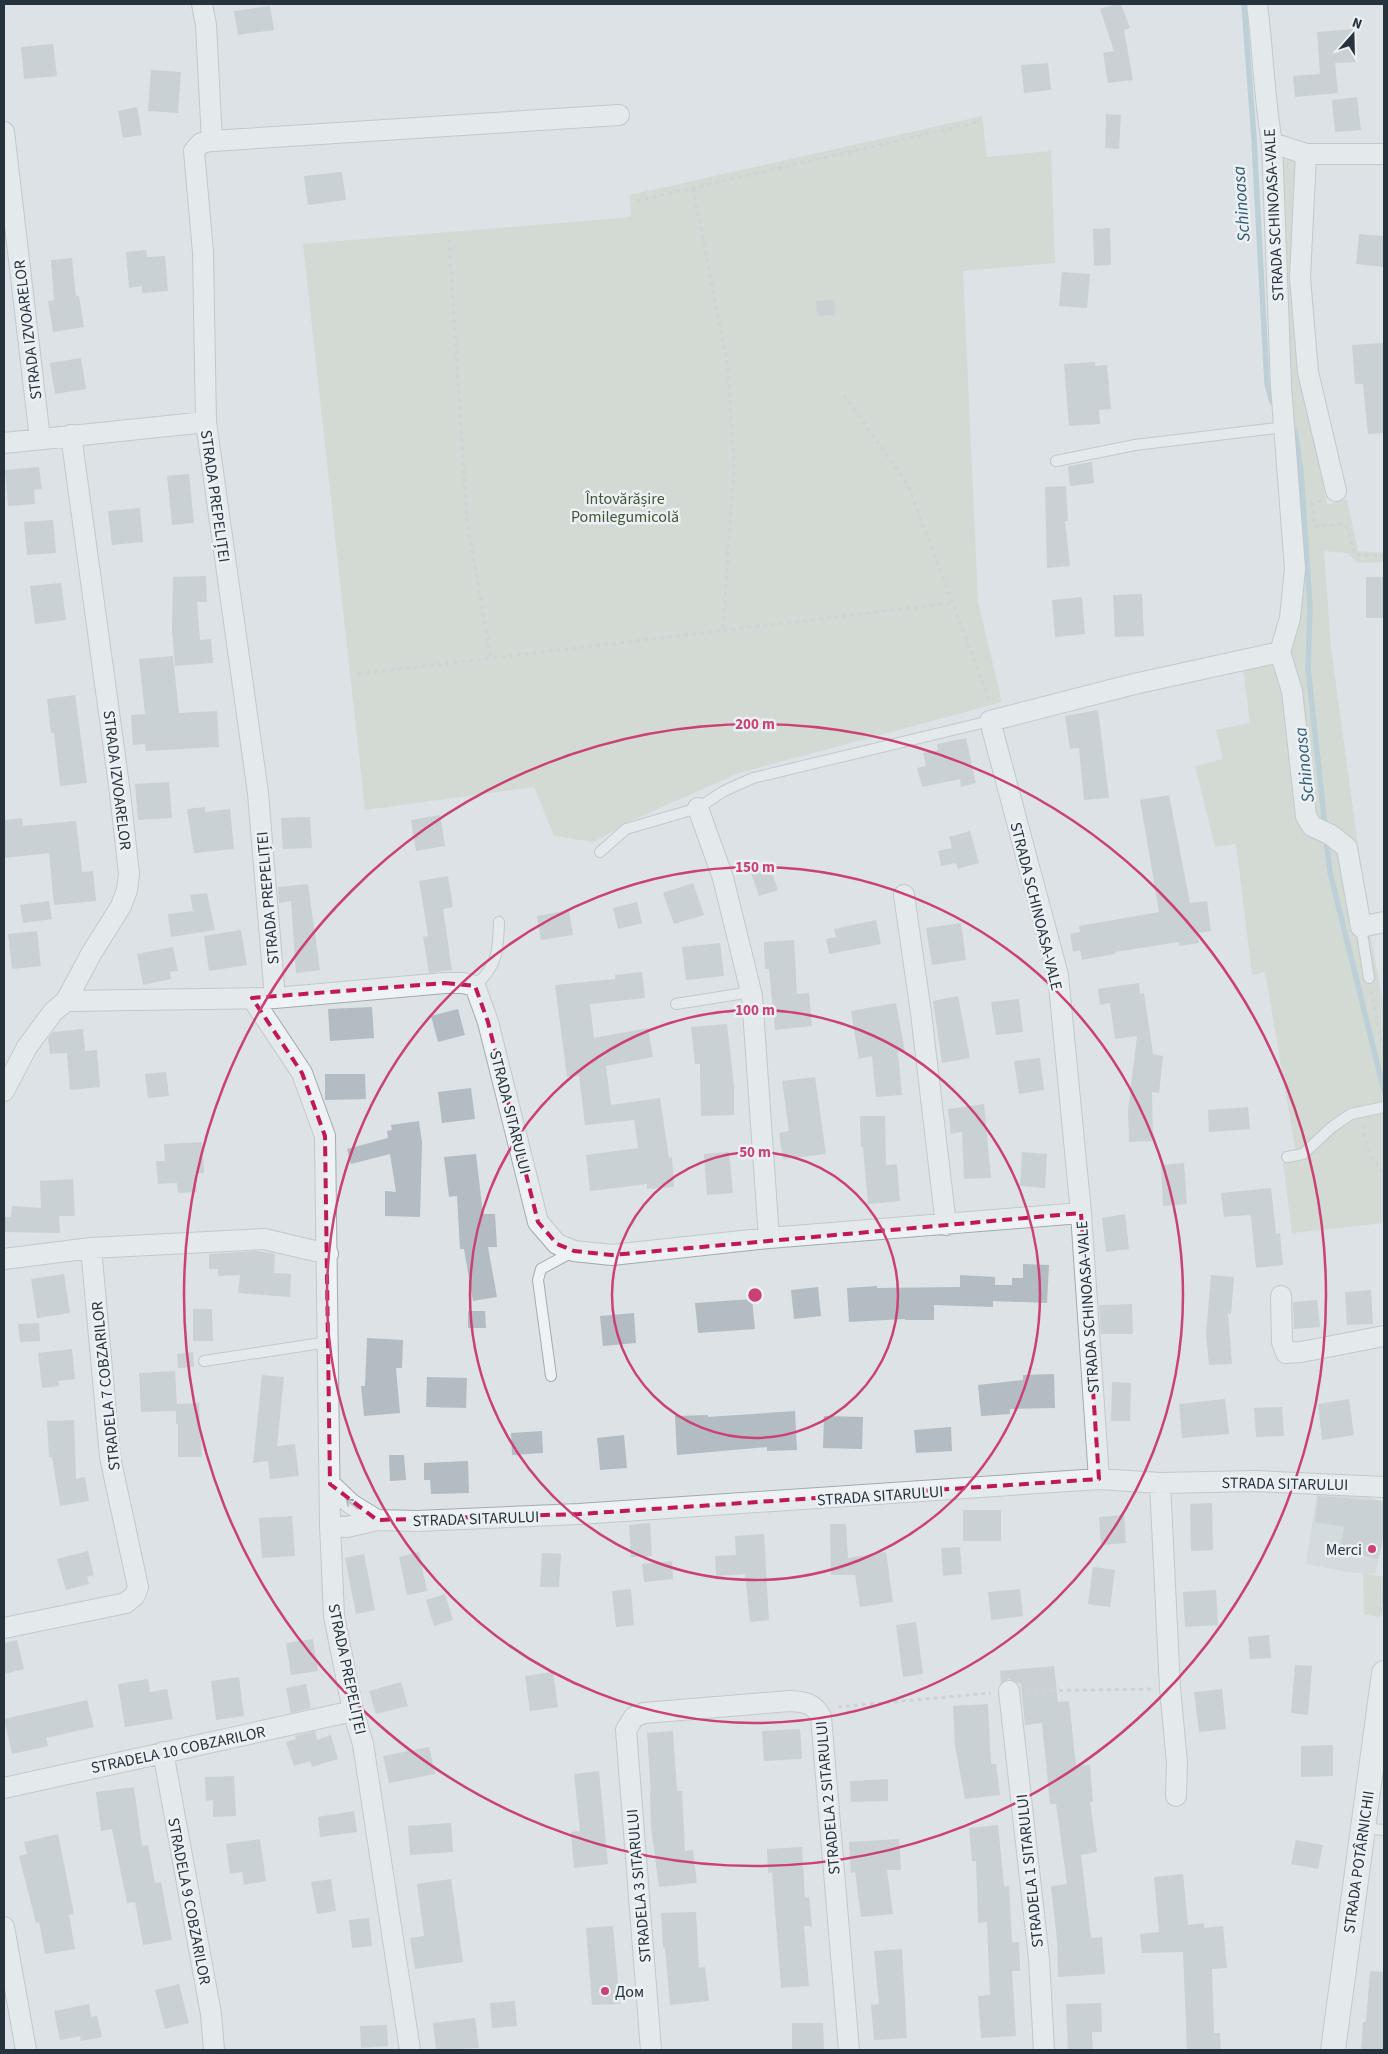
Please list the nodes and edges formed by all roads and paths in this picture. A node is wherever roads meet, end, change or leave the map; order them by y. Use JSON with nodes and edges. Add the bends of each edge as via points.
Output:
{"nodes":[{"id":1,"x":202,"y":4,"type":"edge"},
{"id":2,"x":1257,"y":4,"type":"edge"},
{"id":3,"x":619,"y":115,"type":"dead end"},
{"id":4,"x":978,"y":122,"type":"dead end"},
{"id":5,"x":4,"y":132,"type":"edge"},
{"id":6,"x":212,"y":141,"type":"junction"},
{"id":7,"x":1272,"y":143,"type":"junction"},
{"id":8,"x":1306,"y":154,"type":"junction"},
{"id":9,"x":1384,"y":154,"type":"edge"},
{"id":10,"x":693,"y":188,"type":"junction"},
{"id":11,"x":637,"y":202,"type":"dead end"},
{"id":12,"x":449,"y":239,"type":"dead end"},
{"id":13,"x":844,"y":395,"type":"dead end"},
{"id":14,"x":206,"y":422,"type":"junction"},
{"id":15,"x":1284,"y":427,"type":"junction"},
{"id":16,"x":71,"y":435,"type":"junction"},
{"id":17,"x":40,"y":439,"type":"junction"},
{"id":18,"x":4,"y":442,"type":"edge"},
{"id":19,"x":1056,"y":462,"type":"dead end"},
{"id":20,"x":1336,"y":491,"type":"joint"},
{"id":21,"x":1384,"y":556,"type":"edge"},
{"id":22,"x":953,"y":603,"type":"junction"},
{"id":23,"x":723,"y":630,"type":"junction"},
{"id":24,"x":1280,"y":652,"type":"junction"},
{"id":25,"x":491,"y":658,"type":"junction"},
{"id":26,"x":358,"y":674,"type":"dead end"},
{"id":27,"x":990,"y":721,"type":"junction"},
{"id":28,"x":698,"y":808,"type":"junction"},
{"id":29,"x":600,"y":852,"type":"dead end"},
{"id":30,"x":904,"y":895,"type":"dead end"},
{"id":31,"x":499,"y":922,"type":"dead end"},
{"id":32,"x":1384,"y":922,"type":"edge"},
{"id":33,"x":1361,"y":927,"type":"junction"},
{"id":34,"x":1369,"y":978,"type":"joint"},
{"id":35,"x":475,"y":986,"type":"junction"},
{"id":36,"x":751,"y":992,"type":"junction"},
{"id":37,"x":252,"y":998,"type":"junction"},
{"id":38,"x":275,"y":998,"type":"junction"},
{"id":39,"x":66,"y":1001,"type":"junction"},
{"id":40,"x":676,"y":1004,"type":"dead end"},
{"id":41,"x":1384,"y":1055,"type":"edge"},
{"id":42,"x":4,"y":1091,"type":"edge"},
{"id":43,"x":1379,"y":1108,"type":"edge"},
{"id":44,"x":1287,"y":1157,"type":"dead end"},
{"id":45,"x":1384,"y":1175,"type":"edge"},
{"id":46,"x":1080,"y":1213,"type":"junction"},
{"id":47,"x":946,"y":1225,"type":"junction"},
{"id":48,"x":769,"y":1238,"type":"junction"},
{"id":49,"x":91,"y":1248,"type":"junction"},
{"id":50,"x":574,"y":1251,"type":"junction"},
{"id":51,"x":328,"y":1254,"type":"junction"},
{"id":52,"x":4,"y":1259,"type":"edge"},
{"id":53,"x":1281,"y":1296,"type":"dead end"},
{"id":54,"x":1384,"y":1336,"type":"edge"},
{"id":55,"x":328,"y":1342,"type":"junction"},
{"id":56,"x":204,"y":1361,"type":"dead end"},
{"id":57,"x":551,"y":1376,"type":"dead end"},
{"id":58,"x":1098,"y":1479,"type":"junction"},
{"id":59,"x":1160,"y":1482,"type":"junction"},
{"id":60,"x":330,"y":1484,"type":"junction"},
{"id":61,"x":1384,"y":1487,"type":"edge"},
{"id":62,"x":377,"y":1520,"type":"junction"},
{"id":63,"x":330,"y":1525,"type":"junction"},
{"id":64,"x":1384,"y":1590,"type":"edge"},
{"id":65,"x":1380,"y":1612,"type":"dead end"},
{"id":66,"x":4,"y":1628,"type":"edge"},
{"id":67,"x":1384,"y":1673,"type":"edge"},
{"id":68,"x":1170,"y":1688,"type":"junction"},
{"id":69,"x":1009,"y":1691,"type":"junction"},
{"id":70,"x":817,"y":1709,"type":"junction"},
{"id":71,"x":353,"y":1711,"type":"junction"},
{"id":72,"x":629,"y":1723,"type":"joint"},
{"id":73,"x":162,"y":1752,"type":"junction"},
{"id":74,"x":4,"y":1788,"type":"edge"},
{"id":75,"x":1176,"y":1796,"type":"dead end"},
{"id":76,"x":1373,"y":1829,"type":"edge"},
{"id":77,"x":4,"y":1927,"type":"edge"},
{"id":78,"x":26,"y":2050,"type":"edge"},
{"id":79,"x":214,"y":2050,"type":"edge"},
{"id":80,"x":410,"y":2050,"type":"edge"},
{"id":81,"x":651,"y":2050,"type":"edge"},
{"id":82,"x":850,"y":2050,"type":"edge"},
{"id":83,"x":1044,"y":2050,"type":"edge"},
{"id":84,"x":1332,"y":2050,"type":"edge"}],
"edges":[{"from":1,"to":6,"type":"street"},
{"from":2,"to":7,"type":"street","name":"STRADA SCHINOASA-VALE"},
{"from":3,"to":6,"type":"street"},
{"from":4,"to":10,"type":"path"},
{"from":5,"to":17,"type":"street","name":"STRADA IZVOARELOR"},
{"from":6,"to":14,"type":"street","name":"STRADA PREPELIȚEI","via":[[201,143],[194,151],[204,252]]},
{"from":7,"to":8,"type":"street"},
{"from":7,"to":15,"type":"street","name":"STRADA SCHINOASA-VALE"},
{"from":8,"to":9,"type":"street"},
{"from":8,"to":20,"type":"street","via":[[1300,278],[1308,372]]},
{"from":10,"to":11,"type":"path"},
{"from":10,"to":23,"type":"path","via":[[728,367],[734,467]]},
{"from":12,"to":25,"type":"path","via":[[467,522]]},
{"from":13,"to":22,"type":"path","via":[[908,485]]},
{"from":14,"to":16,"type":"street"},
{"from":14,"to":38,"type":"street","name":"STRADA PREPELIȚEI","via":[[258,792]]},
{"from":15,"to":19,"type":"lane","via":[[1135,445]]},
{"from":15,"to":24,"type":"street","name":"STRADA SCHINOASA-VALE","via":[[1295,569],[1290,618]]},
{"from":16,"to":17,"type":"street"},
{"from":16,"to":39,"type":"street","name":"STRADA IZVOARELOR","via":[[129,874],[121,906]]},
{"from":17,"to":18,"type":"street"},
{"from":20,"to":21,"type":"path","via":[[1332,499],[1312,503],[1315,526],[1344,524],[1356,555]]},
{"from":22,"to":23,"type":"path"},
{"from":22,"to":27,"type":"path","via":[[987,694]]},
{"from":23,"to":25,"type":"path"},
{"from":24,"to":27,"type":"street","via":[[1134,684]]},
{"from":24,"to":33,"type":"street","via":[[1292,691],[1306,816],[1312,826],[1347,848]]},
{"from":25,"to":26,"type":"path"},
{"from":27,"to":28,"type":"lane","via":[[753,778]]},
{"from":27,"to":46,"type":"street","name":"STRADA SCHINOASA-VALE","via":[[1058,975]]},
{"from":28,"to":29,"type":"lane","via":[[626,829]]},
{"from":28,"to":36,"type":"street","via":[[723,878]]},
{"from":30,"to":47,"type":"street"},
{"from":31,"to":35,"type":"lane","via":[[498,955],[487,975]]},
{"from":32,"to":33,"type":"street"},
{"from":33,"to":34,"type":"lane"},
{"from":34,"to":41,"type":"path"},
{"from":35,"to":38,"type":"street","via":[[463,982],[445,983]]},
{"from":35,"to":50,"type":"street","name":"STRADA SITARULUI","via":[[488,1022],[538,1222],[557,1244]]},
{"from":36,"to":40,"type":"lane"},
{"from":36,"to":48,"type":"street"},
{"from":37,"to":38,"type":"street"},
{"from":37,"to":39,"type":"street"},
{"from":37,"to":51,"type":"street","name":"STRADA PREPELIȚEI","via":[[302,1073],[325,1136]]},
{"from":39,"to":42,"type":"street","name":"STRADA IZVOARELOR","via":[[52,1012],[27,1047]]},
{"from":43,"to":44,"type":"lane","via":[[1351,1114],[1302,1154]]},
{"from":43,"to":45,"type":"path","via":[[1364,1125],[1364,1141]]},
{"from":46,"to":47,"type":"street","name":"STRADA SITARULUI"},
{"from":46,"to":58,"type":"street","name":"STRADA SCHINOASA-VALE"},
{"from":47,"to":48,"type":"street","name":"STRADA SITARULUI"},
{"from":48,"to":50,"type":"street","name":"STRADA SITARULUI","via":[[612,1255]]},
{"from":49,"to":51,"type":"street","via":[[264,1239]]},
{"from":49,"to":52,"type":"street"},
{"from":49,"to":66,"type":"street","name":"STRADELA 7 COBZARILOR","via":[[110,1457],[138,1587],[126,1603]]},
{"from":50,"to":57,"type":"lane","via":[[541,1269],[538,1280]]},
{"from":51,"to":55,"type":"street","name":"STRADA PREPELIȚEI"},
{"from":53,"to":54,"type":"street","via":[[1282,1342],[1286,1352]]},
{"from":55,"to":56,"type":"lane"},
{"from":55,"to":60,"type":"street","name":"STRADA PREPELIȚEI"},
{"from":58,"to":59,"type":"street","name":"STRADA SITARULUI"},
{"from":58,"to":62,"type":"street","name":"STRADA SITARULUI","via":[[579,1514]]},
{"from":59,"to":61,"type":"street","name":"STRADA SITARULUI","via":[[1256,1481]]},
{"from":59,"to":68,"type":"street"},
{"from":62,"to":60,"type":"street","one_way":true,"via":[[351,1504]]},
{"from":60,"to":63,"type":"street","name":"STRADA PREPELIȚEI"},
{"from":62,"to":63,"type":"street","name":"STRADA SITARULUI","via":[[347,1527]]},
{"from":63,"to":71,"type":"street","name":"STRADA PREPELIȚEI","via":[[334,1616]]},
{"from":64,"to":65,"type":"path"},
{"from":67,"to":76,"type":"street","name":"STRADA POTÂRNICHII"},
{"from":68,"to":69,"type":"path"},
{"from":68,"to":75,"type":"street"},
{"from":69,"to":70,"type":"path"},
{"from":69,"to":83,"type":"street","name":"STRADELA 1 SITARULUI","via":[[1039,1959]]},
{"from":70,"to":72,"type":"street","name":"STRADELA 2 SITARULUI","via":[[811,1704],[790,1701],[644,1713]]},
{"from":70,"to":82,"type":"street","name":"STRADELA 2 SITARULUI","via":[[821,1717]]},
{"from":71,"to":73,"type":"street","name":"STRADELA 10 COBZARILOR"},
{"from":71,"to":80,"type":"street","name":"STRADA PREPELIȚEI","via":[[363,1744]]},
{"from":72,"to":81,"type":"street","name":"STRADELA 3 SITARULUI","via":[[626,1739]]},
{"from":73,"to":74,"type":"street","name":"STRADELA 10 COBZARILOR"},
{"from":73,"to":79,"type":"street","name":"STRADELA 9 COBZARILOR","via":[[212,2014]]},
{"from":76,"to":84,"type":"street","name":"STRADA POTÂRNICHII"},
{"from":77,"to":78,"type":"street"}]}
